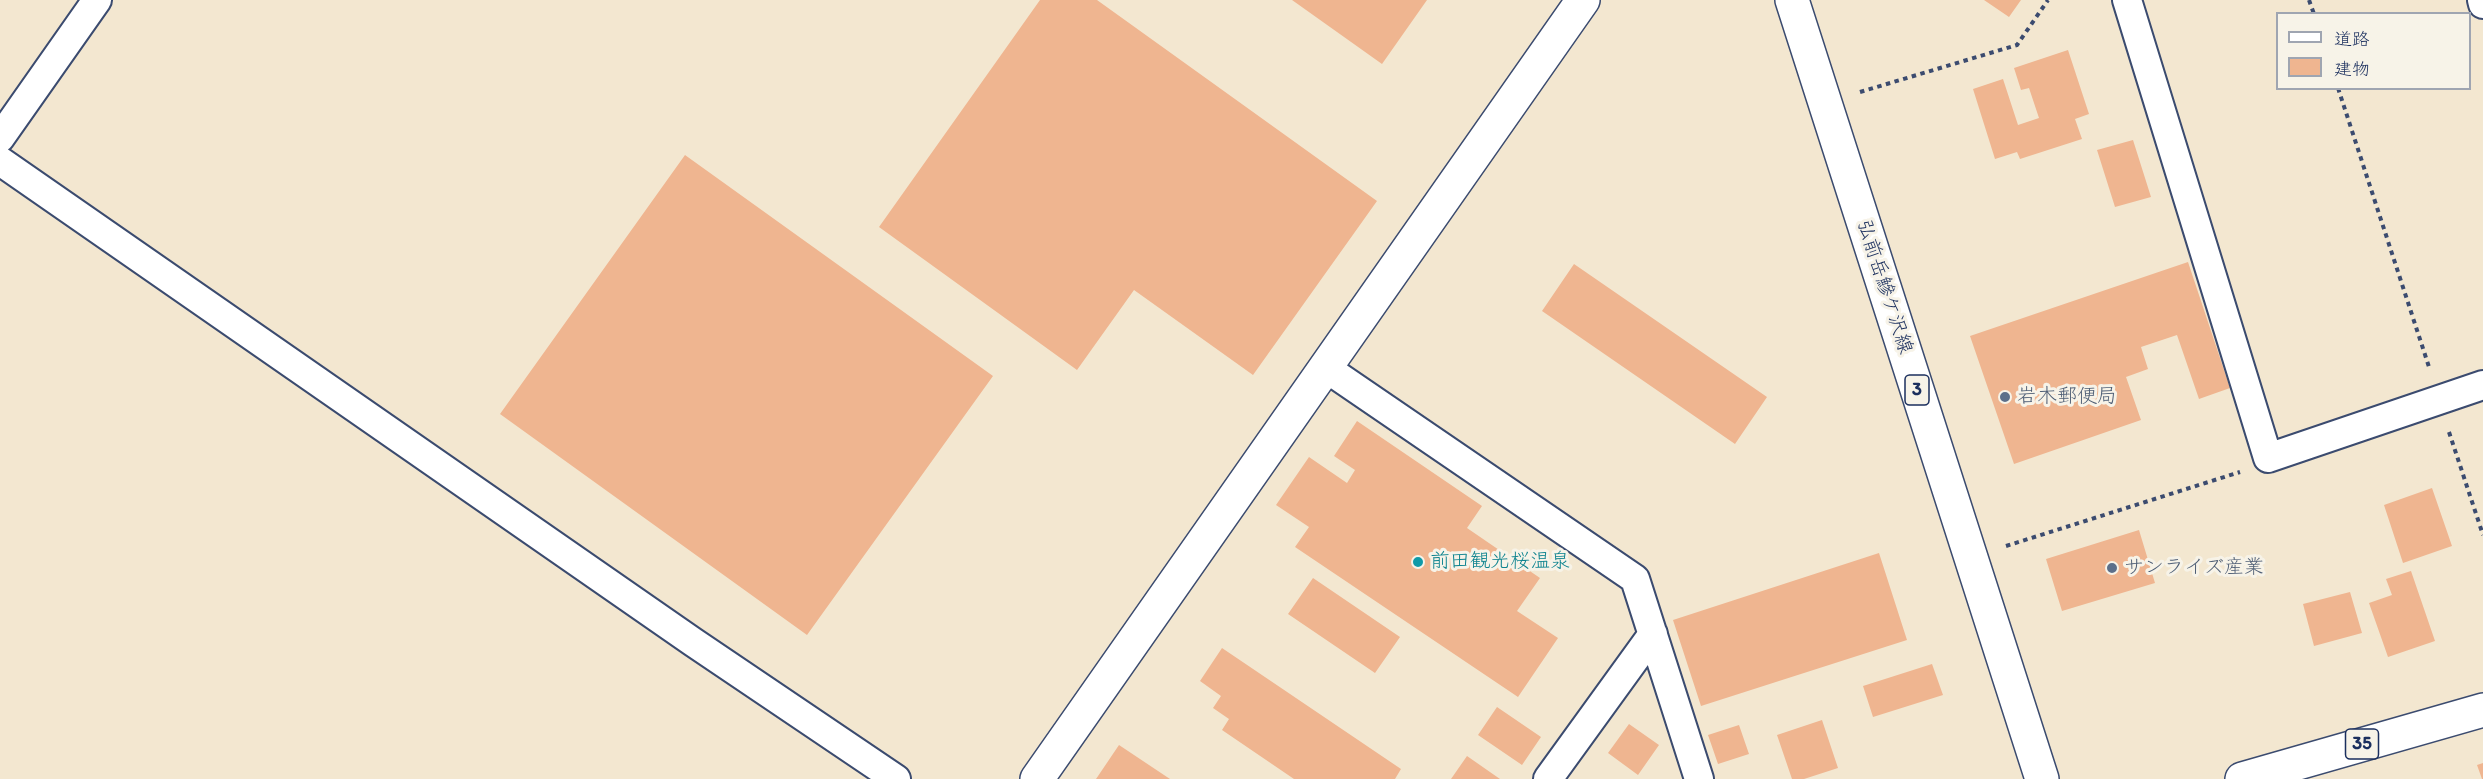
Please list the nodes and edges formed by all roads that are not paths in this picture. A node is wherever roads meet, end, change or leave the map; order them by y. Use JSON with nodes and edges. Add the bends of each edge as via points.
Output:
{"nodes":[{"id":1,"x":97,"y":0,"type":"edge"},
{"id":2,"x":1583,"y":0,"type":"edge"},
{"id":3,"x":1792,"y":0,"type":"edge"},
{"id":4,"x":2127,"y":0,"type":"edge"},
{"id":5,"x":0,"y":138,"type":"edge"},
{"id":6,"x":0,"y":161,"type":"edge"},
{"id":7,"x":1326,"y":368,"type":"junction"},
{"id":8,"x":2483,"y":385,"type":"edge"},
{"id":9,"x":1653,"y":634,"type":"junction"},
{"id":10,"x":2483,"y":710,"type":"edge"},
{"id":11,"x":897,"y":779,"type":"edge"},
{"id":12,"x":1037,"y":779,"type":"edge"},
{"id":13,"x":1548,"y":779,"type":"edge"},
{"id":14,"x":1699,"y":779,"type":"edge"},
{"id":15,"x":2042,"y":779,"type":"edge"},
{"id":16,"x":2242,"y":779,"type":"edge"}],
"edges":[{"from":1,"to":5,"type":"street"},
{"from":2,"to":7,"type":"main road"},
{"from":3,"to":15,"type":"main road","name":"弘前岳鰺ケ沢線","number":"3"},
{"from":4,"to":8,"type":"street","via":[[2268,458]]},
{"from":6,"to":11,"type":"street"},
{"from":7,"to":9,"type":"street","via":[[1635,579]]},
{"from":7,"to":12,"type":"main road"},
{"from":9,"to":13,"type":"street"},
{"from":9,"to":14,"type":"street"},
{"from":10,"to":16,"type":"main road","number":"35"}]}
